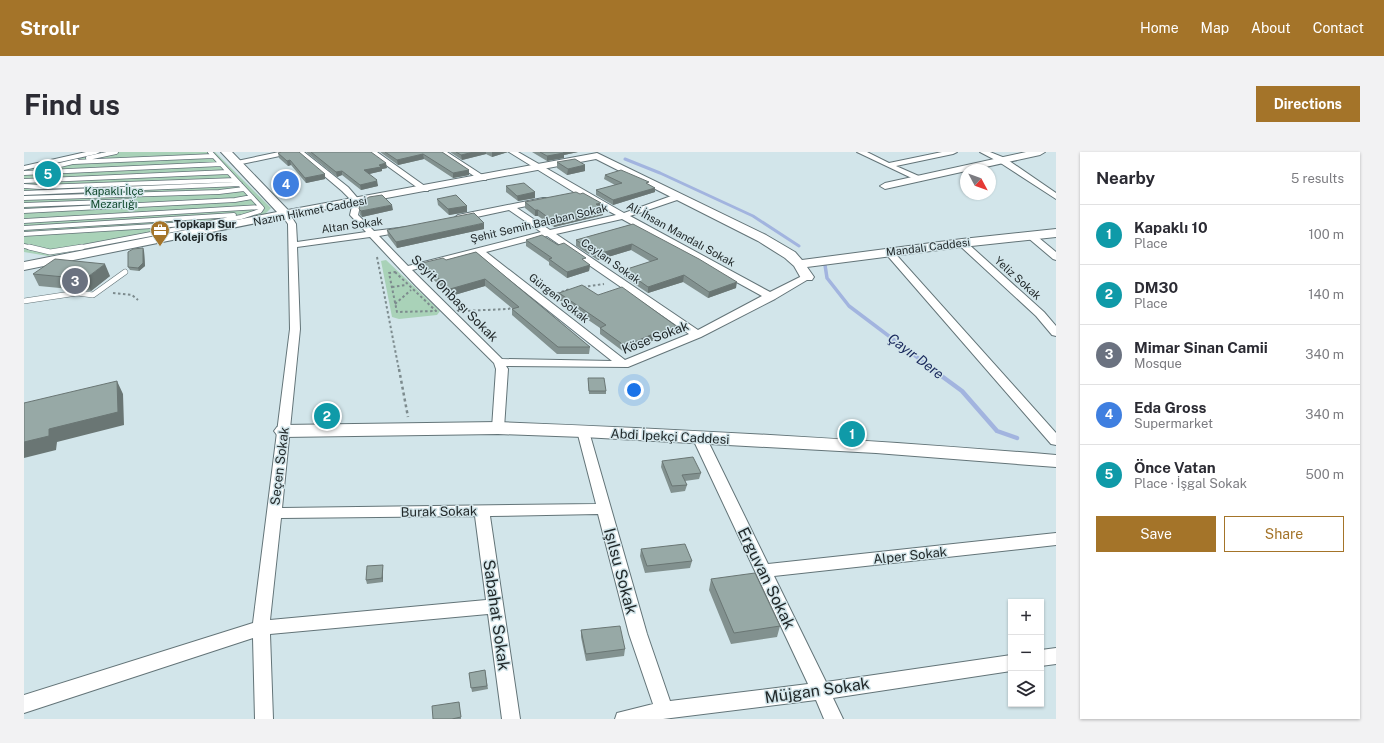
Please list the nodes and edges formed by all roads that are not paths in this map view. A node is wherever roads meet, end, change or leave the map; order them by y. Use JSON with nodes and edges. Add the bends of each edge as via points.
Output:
{"nodes":[{"id":1,"x":96,"y":152,"type":"edge"},
{"id":2,"x":116,"y":152,"type":"edge"},
{"id":3,"x":210,"y":152,"type":"edge"},
{"id":4,"x":226,"y":152,"type":"edge"},
{"id":5,"x":288,"y":152,"type":"edge"},
{"id":6,"x":300,"y":152,"type":"edge"},
{"id":7,"x":372,"y":152,"type":"edge"},
{"id":8,"x":442,"y":152,"type":"edge"},
{"id":9,"x":513,"y":152,"type":"edge"},
{"id":10,"x":861,"y":152,"type":"edge"},
{"id":11,"x":921,"y":152,"type":"edge"},
{"id":12,"x":953,"y":152,"type":"edge"},
{"id":13,"x":984,"y":152,"type":"edge"},
{"id":14,"x":1040,"y":152,"type":"edge"},
{"id":15,"x":594,"y":154,"type":"edge"},
{"id":16,"x":213,"y":156,"type":"junction"},
{"id":17,"x":931,"y":156,"type":"junction"},
{"id":18,"x":1002,"y":160,"type":"junction"},
{"id":19,"x":74,"y":162,"type":"junction"},
{"id":20,"x":237,"y":163,"type":"junction"},
{"id":21,"x":221,"y":164,"type":"junction"},
{"id":22,"x":889,"y":165,"type":"junction"},
{"id":23,"x":539,"y":166,"type":"junction"},
{"id":24,"x":24,"y":168,"type":"edge"},
{"id":25,"x":228,"y":172,"type":"junction"},
{"id":26,"x":24,"y":173,"type":"edge"},
{"id":27,"x":483,"y":178,"type":"junction"},
{"id":28,"x":918,"y":178,"type":"junction"},
{"id":29,"x":236,"y":180,"type":"junction"},
{"id":30,"x":24,"y":181,"type":"edge"},
{"id":31,"x":240,"y":184,"type":"junction"},
{"id":32,"x":24,"y":186,"type":"edge"},
{"id":33,"x":885,"y":186,"type":"dead end"},
{"id":34,"x":244,"y":189,"type":"junction"},
{"id":35,"x":425,"y":189,"type":"junction"},
{"id":36,"x":24,"y":192,"type":"edge"},
{"id":37,"x":580,"y":192,"type":"junction"},
{"id":38,"x":564,"y":195,"type":"edge"},
{"id":39,"x":251,"y":196,"type":"junction"},
{"id":40,"x":1056,"y":196,"type":"edge"},
{"id":41,"x":677,"y":197,"type":"junction"},
{"id":42,"x":24,"y":198,"type":"edge"},
{"id":43,"x":548,"y":199,"type":"edge"},
{"id":44,"x":357,"y":202,"type":"junction"},
{"id":45,"x":24,"y":205,"type":"edge"},
{"id":46,"x":261,"y":207,"type":"junction"},
{"id":47,"x":510,"y":207,"type":"junction"},
{"id":48,"x":24,"y":211,"type":"edge"},
{"id":49,"x":253,"y":214,"type":"junction"},
{"id":50,"x":286,"y":215,"type":"junction"},
{"id":51,"x":623,"y":216,"type":"junction"},
{"id":52,"x":451,"y":220,"type":"edge"},
{"id":53,"x":24,"y":221,"type":"edge"},
{"id":54,"x":212,"y":223,"type":"junction"},
{"id":55,"x":412,"y":227,"type":"edge"},
{"id":56,"x":24,"y":228,"type":"edge"},
{"id":57,"x":549,"y":232,"type":"junction"},
{"id":58,"x":1056,"y":233,"type":"edge"},
{"id":59,"x":24,"y":234,"type":"edge"},
{"id":60,"x":373,"y":234,"type":"junction"},
{"id":61,"x":1030,"y":235,"type":"junction"},
{"id":62,"x":962,"y":243,"type":"junction"},
{"id":63,"x":293,"y":245,"type":"junction"},
{"id":64,"x":24,"y":246,"type":"edge"},
{"id":65,"x":478,"y":250,"type":"junction"},
{"id":66,"x":889,"y":252,"type":"junction"},
{"id":67,"x":1056,"y":257,"type":"edge"},
{"id":68,"x":800,"y":264,"type":"junction"},
{"id":69,"x":24,"y":266,"type":"edge"},
{"id":70,"x":406,"y":269,"type":"junction"},
{"id":71,"x":125,"y":272,"type":"dead end"},
{"id":72,"x":807,"y":277,"type":"joint"},
{"id":73,"x":771,"y":297,"type":"junction"},
{"id":74,"x":24,"y":301,"type":"edge"},
{"id":75,"x":1056,"y":334,"type":"edge"},
{"id":76,"x":697,"y":336,"type":"junction"},
{"id":77,"x":499,"y":362,"type":"junction"},
{"id":78,"x":624,"y":365,"type":"junction"},
{"id":79,"x":498,"y":428,"type":"junction"},
{"id":80,"x":284,"y":430,"type":"junction"},
{"id":81,"x":583,"y":431,"type":"junction"},
{"id":82,"x":699,"y":437,"type":"junction"},
{"id":83,"x":1056,"y":441,"type":"edge"},
{"id":84,"x":1056,"y":461,"type":"edge"},
{"id":85,"x":604,"y":509,"type":"junction"},
{"id":86,"x":482,"y":510,"type":"junction"},
{"id":87,"x":274,"y":513,"type":"junction"},
{"id":88,"x":1056,"y":538,"type":"edge"},
{"id":89,"x":763,"y":571,"type":"junction"},
{"id":90,"x":496,"y":606,"type":"junction"},
{"id":91,"x":261,"y":628,"type":"junction"},
{"id":92,"x":1056,"y":656,"type":"edge"},
{"id":93,"x":1044,"y":658,"type":"edge"},
{"id":94,"x":1008,"y":663,"type":"edge"},
{"id":95,"x":821,"y":691,"type":"junction"},
{"id":96,"x":24,"y":704,"type":"edge"},
{"id":97,"x":664,"y":710,"type":"junction"},
{"id":98,"x":264,"y":719,"type":"edge"},
{"id":99,"x":511,"y":719,"type":"edge"},
{"id":100,"x":624,"y":719,"type":"edge"},
{"id":101,"x":834,"y":719,"type":"edge"}],
"edges":[{"from":1,"to":24,"type":"street"},
{"from":2,"to":19,"type":"lane"},
{"from":3,"to":16,"type":"lane"},
{"from":4,"to":20,"type":"street"},
{"from":5,"to":20,"type":"street"},
{"from":6,"to":44,"type":"street","via":[[345,188]]},
{"from":7,"to":35,"type":"street"},
{"from":8,"to":27,"type":"street"},
{"from":9,"to":23,"type":"street","name":"Ali İhsan Mandalı Sokak"},
{"from":10,"to":22,"type":"street"},
{"from":11,"to":17,"type":"street"},
{"from":12,"to":17,"type":"street"},
{"from":13,"to":18,"type":"street"},
{"from":14,"to":18,"type":"street"},
{"from":15,"to":23,"type":"street","name":"Nazım Hikmet Caddesi"},
{"from":15,"to":41,"type":"street"},
{"from":16,"to":19,"type":"lane"},
{"from":16,"to":21,"type":"lane"},
{"from":17,"to":22,"type":"street"},
{"from":18,"to":28,"type":"street"},
{"from":18,"to":40,"type":"street"},
{"from":19,"to":26,"type":"lane"},
{"from":20,"to":50,"type":"street"},
{"from":21,"to":25,"type":"lane"},
{"from":21,"to":26,"type":"lane"},
{"from":22,"to":28,"type":"street"},
{"from":23,"to":27,"type":"street","name":"Nazım Hikmet Caddesi"},
{"from":23,"to":37,"type":"street","name":"Ali İhsan Mandalı Sokak"},
{"from":25,"to":29,"type":"lane"},
{"from":25,"to":30,"type":"lane"},
{"from":27,"to":35,"type":"street","name":"Nazım Hikmet Caddesi"},
{"from":28,"to":33,"type":"street"},
{"from":29,"to":31,"type":"lane"},
{"from":29,"to":32,"type":"lane"},
{"from":31,"to":34,"type":"lane"},
{"from":31,"to":36,"type":"lane"},
{"from":34,"to":39,"type":"lane"},
{"from":34,"to":42,"type":"lane"},
{"from":35,"to":44,"type":"street","name":"Nazım Hikmet Caddesi"},
{"from":37,"to":38,"type":"street"},
{"from":37,"to":51,"type":"street","name":"Ali İhsan Mandalı Sokak"},
{"from":39,"to":45,"type":"lane"},
{"from":39,"to":46,"type":"lane"},
{"from":39,"to":48,"type":"lane","via":[[235,200]]},
{"from":41,"to":51,"type":"street","name":"Şehit Semih Balaban Sokak"},
{"from":41,"to":68,"type":"street","via":[[762,238]]},
{"from":43,"to":47,"type":"street"},
{"from":44,"to":50,"type":"street","name":"Nazım Hikmet Caddesi"},
{"from":44,"to":60,"type":"street","name":"Seyit Onbaşı Sokak","via":[[354,214]]},
{"from":46,"to":49,"type":"lane","via":[[260,211]]},
{"from":46,"to":53,"type":"lane"},
{"from":47,"to":52,"type":"street"},
{"from":47,"to":57,"type":"street","name":"Ceylan Sokak"},
{"from":49,"to":54,"type":"lane"},
{"from":49,"to":56,"type":"lane"},
{"from":50,"to":63,"type":"street","name":"Seçen Sokak","via":[[292,224]]},
{"from":50,"to":69,"type":"street","name":"Nazım Hikmet Caddesi"},
{"from":51,"to":57,"type":"street","name":"Şehit Semih Balaban Sokak"},
{"from":51,"to":73,"type":"street","name":"Ali İhsan Mandalı Sokak"},
{"from":54,"to":59,"type":"lane"},
{"from":54,"to":64,"type":"lane","via":[[62,251],[50,252]]},
{"from":55,"to":60,"type":"street","name":"Altan Sokak"},
{"from":57,"to":65,"type":"street","name":"Şehit Semih Balaban Sokak"},
{"from":57,"to":76,"type":"street","name":"Ceylan Sokak"},
{"from":58,"to":61,"type":"street","name":"Mandalı Caddesi"},
{"from":60,"to":63,"type":"street","name":"Altan Sokak"},
{"from":60,"to":70,"type":"street","name":"Seyit Onbaşı Sokak"},
{"from":61,"to":62,"type":"street","name":"Mandalı Caddesi"},
{"from":61,"to":67,"type":"street"},
{"from":62,"to":66,"type":"street","name":"Mandalı Caddesi"},
{"from":62,"to":75,"type":"street","name":"Yeliz Sokak","via":[[1040,314]]},
{"from":63,"to":80,"type":"street","name":"Seçen Sokak","via":[[295,329]]},
{"from":65,"to":70,"type":"street","name":"Şehit Semih Balaban Sokak"},
{"from":65,"to":78,"type":"street","name":"Gürgen Sokak"},
{"from":66,"to":68,"type":"street","name":"Mandalı Caddesi"},
{"from":66,"to":83,"type":"street"},
{"from":68,"to":72,"type":"street"},
{"from":70,"to":77,"type":"street","name":"Seyit Onbaşı Sokak"},
{"from":71,"to":74,"type":"lane","via":[[94,295],[77,293]]},
{"from":72,"to":73,"type":"street","name":"Köse Sokak"},
{"from":73,"to":76,"type":"street","name":"Köse Sokak"},
{"from":76,"to":78,"type":"street","name":"Köse Sokak"},
{"from":77,"to":78,"type":"street","name":"Köse Sokak"},
{"from":77,"to":79,"type":"street","name":"Seyit Onbaşı Sokak","via":[[502,369]]},
{"from":79,"to":80,"type":"street","name":"Abdi İpekçi Caddesi"},
{"from":79,"to":81,"type":"street","name":"Abdi İpekçi Caddesi"},
{"from":80,"to":87,"type":"street","name":"Seçen Sokak"},
{"from":81,"to":82,"type":"street","name":"Abdi İpekçi Caddesi"},
{"from":81,"to":85,"type":"street","name":"Işılsu Sokak"},
{"from":82,"to":84,"type":"street","name":"Abdi İpekçi Caddesi"},
{"from":82,"to":89,"type":"street","name":"Erguvan Sokak"},
{"from":85,"to":86,"type":"street","name":"Burak Sokak"},
{"from":85,"to":97,"type":"street","name":"Işılsu Sokak","via":[[638,634]]},
{"from":86,"to":87,"type":"street","name":"Burak Sokak"},
{"from":86,"to":90,"type":"street","name":"Sabahat Sokak"},
{"from":87,"to":91,"type":"street","name":"Seçen Sokak"},
{"from":88,"to":89,"type":"street","name":"Alper Sokak"},
{"from":89,"to":95,"type":"street","name":"Erguvan Sokak"},
{"from":90,"to":91,"type":"street"},
{"from":90,"to":99,"type":"street","name":"Sabahat Sokak"},
{"from":91,"to":96,"type":"street"},
{"from":91,"to":98,"type":"street","name":"Seçen Sokak"},
{"from":92,"to":93,"type":"street"},
{"from":94,"to":95,"type":"street","name":"Müjgan Sokak"},
{"from":95,"to":97,"type":"street","name":"Müjgan Sokak"},
{"from":95,"to":101,"type":"street","name":"Erguvan Sokak"},
{"from":97,"to":100,"type":"street","name":"Müjgan Sokak"}]}
